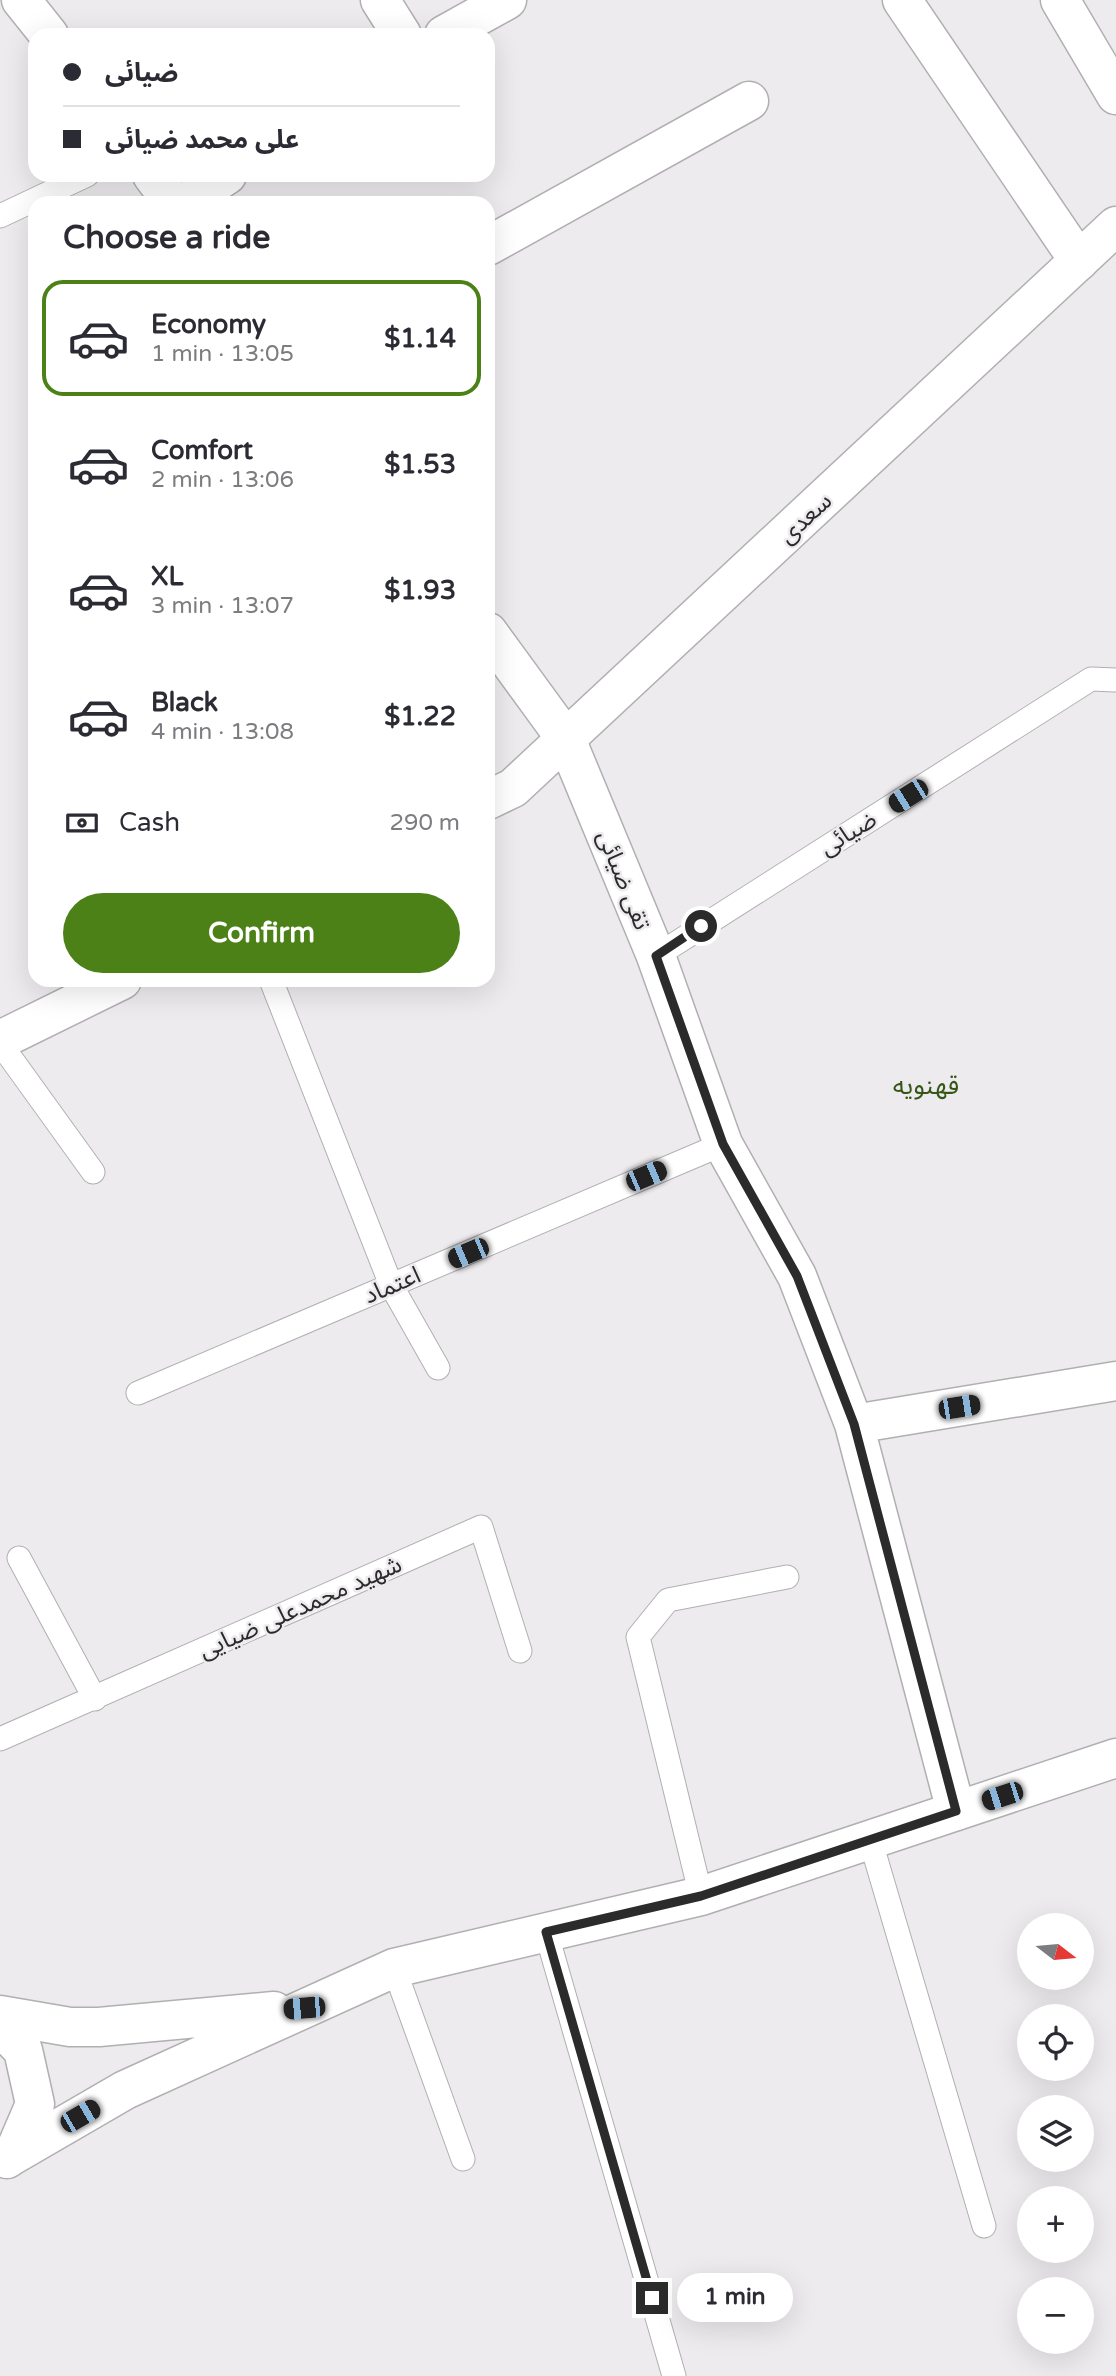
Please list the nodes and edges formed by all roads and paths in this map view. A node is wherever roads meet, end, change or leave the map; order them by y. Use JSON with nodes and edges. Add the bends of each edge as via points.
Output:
{"nodes":[{"id":1,"x":22,"y":0,"type":"edge"},
{"id":2,"x":380,"y":0,"type":"edge"},
{"id":3,"x":507,"y":0,"type":"edge"},
{"id":4,"x":902,"y":0,"type":"edge"},
{"id":5,"x":1060,"y":0,"type":"edge"},
{"id":6,"x":44,"y":28,"type":"edge"},
{"id":7,"x":398,"y":28,"type":"edge"},
{"id":8,"x":457,"y":28,"type":"edge"},
{"id":9,"x":1116,"y":95,"type":"edge"},
{"id":10,"x":749,"y":101,"type":"dead end"},
{"id":11,"x":72,"y":182,"type":"edge"},
{"id":12,"x":216,"y":182,"type":"edge"},
{"id":13,"x":42,"y":196,"type":"edge"},
{"id":14,"x":196,"y":196,"type":"edge"},
{"id":15,"x":28,"y":203,"type":"edge"},
{"id":16,"x":0,"y":216,"type":"edge"},
{"id":17,"x":1116,"y":226,"type":"edge"},
{"id":18,"x":495,"y":242,"type":"edge"},
{"id":19,"x":1079,"y":261,"type":"junction"},
{"id":20,"x":495,"y":642,"type":"edge"},
{"id":21,"x":1116,"y":680,"type":"edge"},
{"id":22,"x":566,"y":739,"type":"junction"},
{"id":23,"x":495,"y":797,"type":"edge"},
{"id":24,"x":656,"y":956,"type":"junction"},
{"id":25,"x":108,"y":987,"type":"edge"},
{"id":26,"x":274,"y":987,"type":"edge"},
{"id":27,"x":0,"y":1041,"type":"edge"},
{"id":28,"x":723,"y":1144,"type":"junction"},
{"id":29,"x":93,"y":1172,"type":"dead end"},
{"id":30,"x":391,"y":1285,"type":"junction"},
{"id":31,"x":438,"y":1368,"type":"dead end"},
{"id":32,"x":1116,"y":1381,"type":"edge"},
{"id":33,"x":138,"y":1393,"type":"dead end"},
{"id":34,"x":854,"y":1424,"type":"junction"},
{"id":35,"x":19,"y":1558,"type":"dead end"},
{"id":36,"x":787,"y":1577,"type":"dead end"},
{"id":37,"x":520,"y":1651,"type":"dead end"},
{"id":38,"x":95,"y":1699,"type":"junction"},
{"id":39,"x":0,"y":1739,"type":"edge"},
{"id":40,"x":1116,"y":1758,"type":"edge"},
{"id":41,"x":956,"y":1811,"type":"junction"},
{"id":42,"x":870,"y":1839,"type":"junction"},
{"id":43,"x":701,"y":1896,"type":"junction"},
{"id":44,"x":546,"y":1932,"type":"junction"},
{"id":45,"x":394,"y":1968,"type":"junction"},
{"id":46,"x":304,"y":2008,"type":"junction"},
{"id":47,"x":0,"y":2015,"type":"edge"},
{"id":48,"x":0,"y":2027,"type":"edge"},
{"id":49,"x":463,"y":2158,"type":"dead end"},
{"id":50,"x":7,"y":2160,"type":"edge"},
{"id":51,"x":984,"y":2226,"type":"dead end"},
{"id":52,"x":674,"y":2376,"type":"edge"}],
"edges":[{"from":1,"to":6,"type":"main road"},
{"from":2,"to":7,"type":"main road"},
{"from":3,"to":8,"type":"main road"},
{"from":4,"to":19,"type":"main road"},
{"from":5,"to":9,"type":"main road"},
{"from":10,"to":18,"type":"main road"},
{"from":11,"to":13,"type":"lane"},
{"from":12,"to":14,"type":"main road"},
{"from":15,"to":16,"type":"lane"},
{"from":17,"to":19,"type":"main road","name":"سعدی"},
{"from":19,"to":22,"type":"main road","name":"سعدی"},
{"from":20,"to":22,"type":"main road","name":"تقی ضیائی"},
{"from":21,"to":24,"type":"lane","name":"ضیائی","via":[[1091,679]]},
{"from":22,"to":23,"type":"main road","name":"سعدی","via":[[513,788]]},
{"from":22,"to":24,"type":"main road","name":"تقی ضیائی"},
{"from":24,"to":28,"type":"main road","name":"تقی ضیائی"},
{"from":25,"to":27,"type":"main road"},
{"from":26,"to":30,"type":"lane"},
{"from":27,"to":29,"type":"lane"},
{"from":28,"to":30,"type":"lane","name":"اعتماد"},
{"from":28,"to":34,"type":"main road","name":"تقی ضیائی","via":[[797,1276]]},
{"from":30,"to":31,"type":"lane"},
{"from":30,"to":33,"type":"lane","name":"اعتماد"},
{"from":32,"to":34,"type":"main road"},
{"from":34,"to":41,"type":"main road","name":"تقی ضیائی"},
{"from":35,"to":38,"type":"lane"},
{"from":36,"to":43,"type":"lane","via":[[668,1600],[638,1637]]},
{"from":37,"to":38,"type":"lane","name":"شهید محمدعلی ضیایی","via":[[481,1527]]},
{"from":38,"to":39,"type":"lane","name":"شهید محمدعلی ضیایی"},
{"from":40,"to":41,"type":"main road"},
{"from":41,"to":42,"type":"main road"},
{"from":42,"to":43,"type":"main road"},
{"from":42,"to":51,"type":"lane"},
{"from":43,"to":44,"type":"main road"},
{"from":44,"to":45,"type":"main road"},
{"from":44,"to":52,"type":"lane"},
{"from":45,"to":46,"type":"main road"},
{"from":45,"to":49,"type":"lane"},
{"from":46,"to":47,"type":"main road","via":[[99,2027]]},
{"from":46,"to":50,"type":"main road","via":[[125,2090]]},
{"from":48,"to":50,"type":"main road","via":[[23,2050],[35,2104]]}]}
